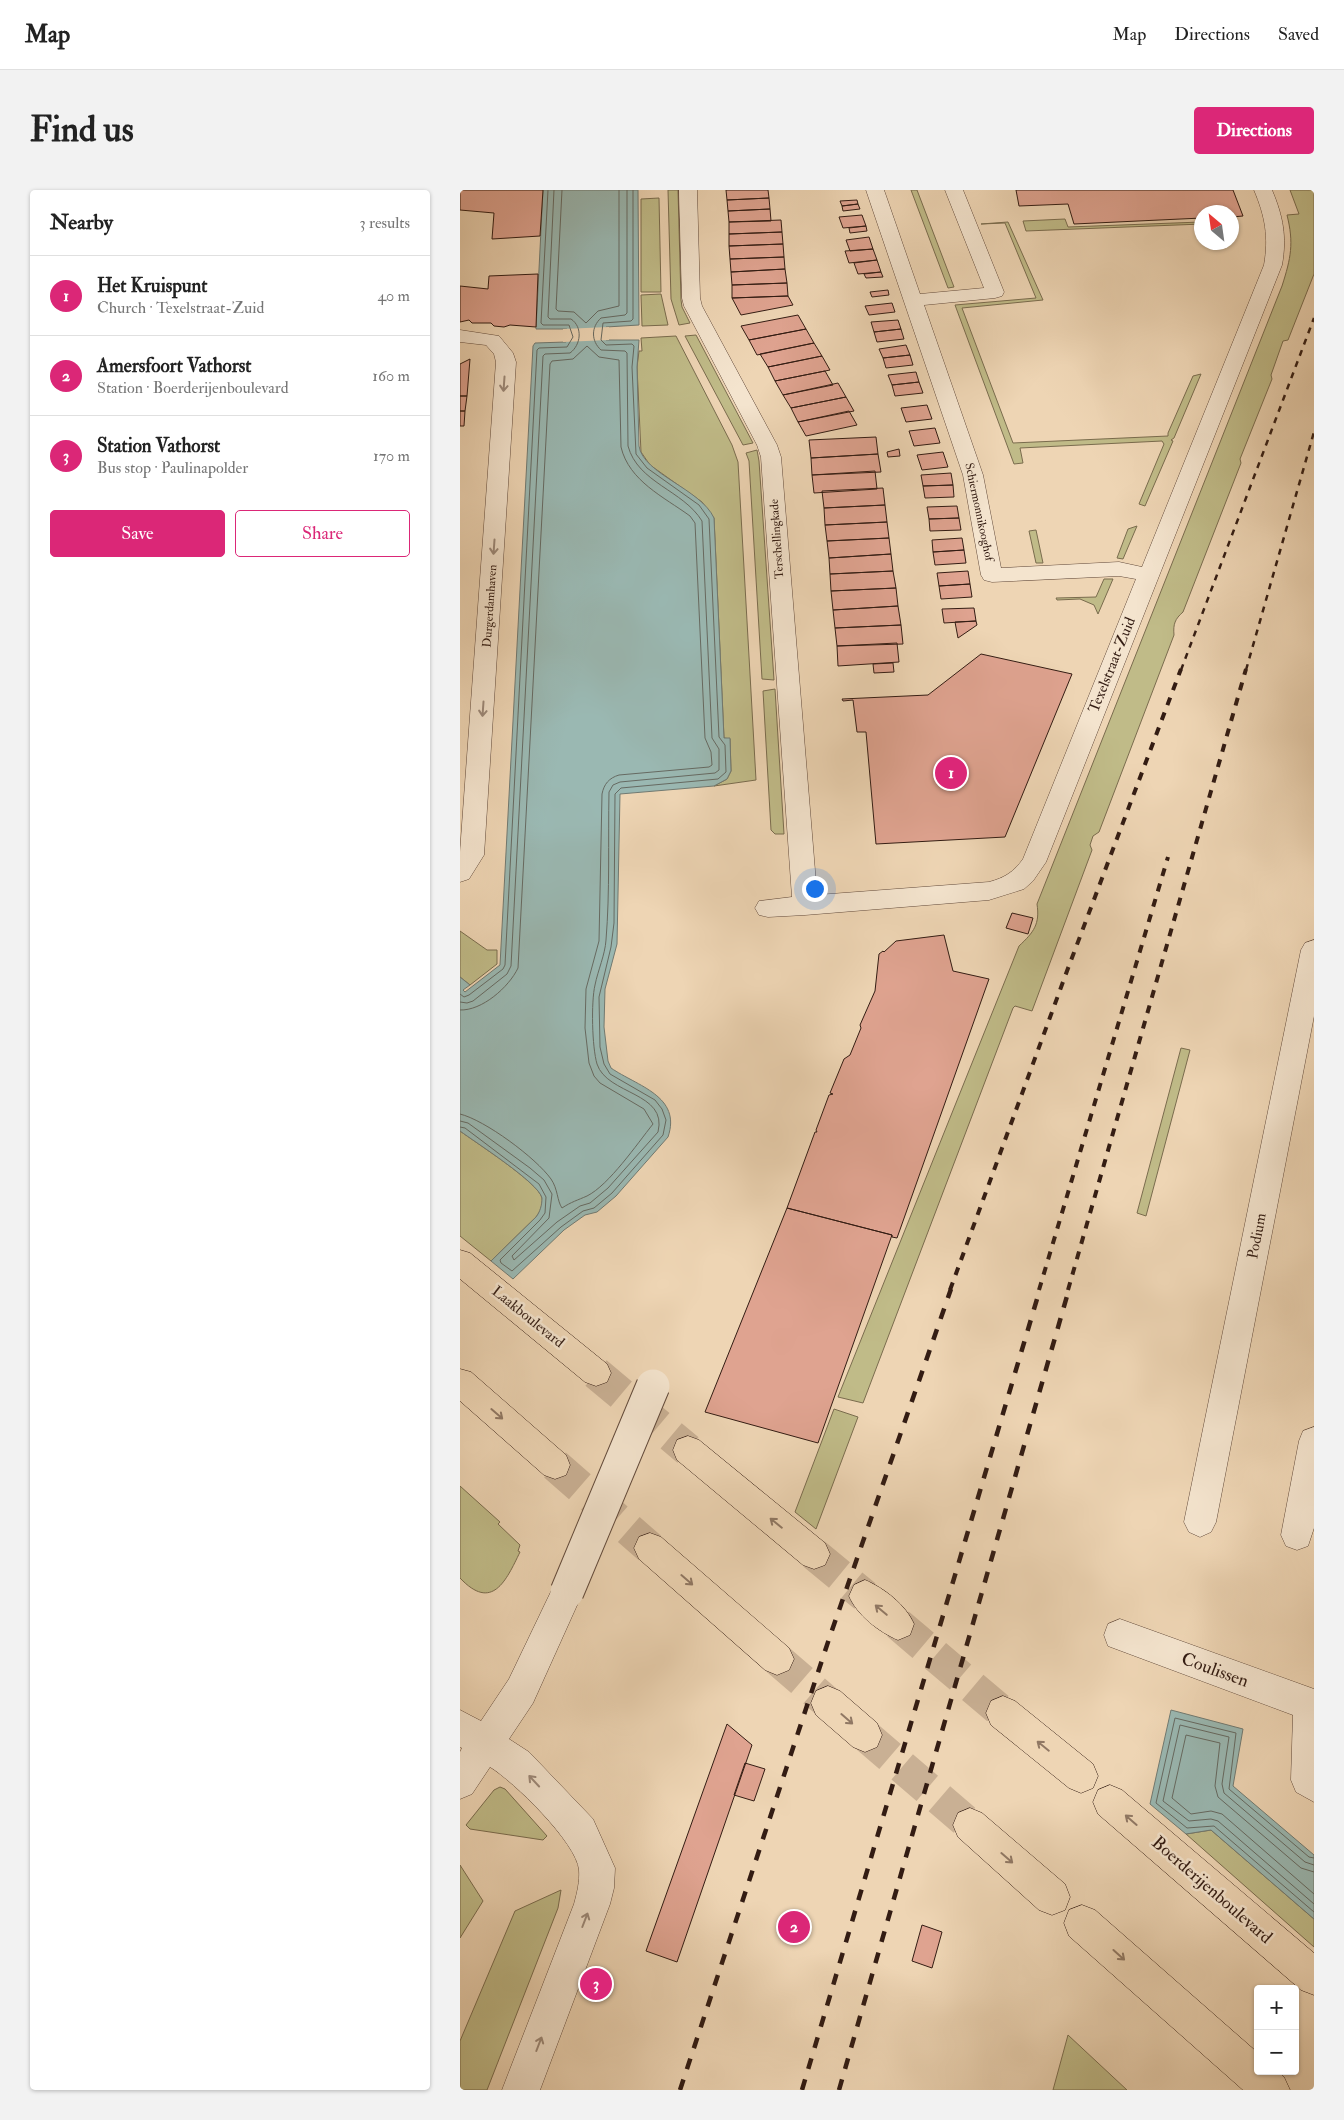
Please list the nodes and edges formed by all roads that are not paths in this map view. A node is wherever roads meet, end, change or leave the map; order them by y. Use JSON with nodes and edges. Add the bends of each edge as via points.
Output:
{"nodes":[{"id":1,"x":688,"y":190,"type":"edge"},
{"id":2,"x":875,"y":190,"type":"edge"},
{"id":3,"x":954,"y":190,"type":"edge"},
{"id":4,"x":1263,"y":190,"type":"edge"},
{"id":5,"x":913,"y":300,"type":"junction"},
{"id":6,"x":460,"y":336,"type":"edge"},
{"id":7,"x":1149,"y":575,"type":"junction"},
{"id":8,"x":460,"y":873,"type":"edge"},
{"id":9,"x":805,"y":906,"type":"junction"},
{"id":10,"x":768,"y":908,"type":"dead end"},
{"id":11,"x":1314,"y":950,"type":"edge"},
{"id":12,"x":460,"y":1262,"type":"edge"},
{"id":13,"x":596,"y":1373,"type":"tunnel mouth"},
{"id":14,"x":460,"y":1382,"type":"edge"},
{"id":15,"x":653,"y":1386,"type":"dead end"},
{"id":16,"x":1314,"y":1441,"type":"edge"},
{"id":17,"x":688,"y":1450,"type":"tunnel mouth"},
{"id":18,"x":555,"y":1464,"type":"tunnel mouth"},
{"id":19,"x":1200,"y":1522,"type":"dead end"},
{"id":20,"x":1297,"y":1535,"type":"dead end"},
{"id":21,"x":650,"y":1548,"type":"tunnel mouth"},
{"id":22,"x":814,"y":1554,"type":"tunnel mouth"},
{"id":23,"x":865,"y":1596,"type":"tunnel mouth"},
{"id":24,"x":898,"y":1624,"type":"tunnel mouth"},
{"id":25,"x":1120,"y":1634,"type":"dead end"},
{"id":26,"x":777,"y":1659,"type":"tunnel mouth"},
{"id":27,"x":828,"y":1703,"type":"tunnel mouth"},
{"id":28,"x":1312,"y":1706,"type":"edge"},
{"id":29,"x":1003,"y":1713,"type":"tunnel mouth"},
{"id":30,"x":865,"y":1735,"type":"tunnel mouth"},
{"id":31,"x":473,"y":1736,"type":"edge"},
{"id":32,"x":1081,"y":1776,"type":"dead end"},
{"id":33,"x":460,"y":1782,"type":"edge"},
{"id":34,"x":1314,"y":1785,"type":"edge"},
{"id":35,"x":1110,"y":1802,"type":"dead end"},
{"id":36,"x":970,"y":1825,"type":"tunnel mouth"},
{"id":37,"x":1052,"y":1897,"type":"dead end"},
{"id":38,"x":1082,"y":1923,"type":"dead end"},
{"id":39,"x":1314,"y":1977,"type":"edge"},
{"id":40,"x":521,"y":2090,"type":"edge"},
{"id":41,"x":1271,"y":2090,"type":"edge"}],
"edges":[{"from":1,"to":9,"type":"street","name":"Terschellingkade","via":[[693,306],[770,457]]},
{"from":2,"to":5,"type":"street","name":"Schiermonnikooghof"},
{"from":3,"to":5,"type":"street","via":[[995,292]]},
{"from":4,"to":7,"type":"street","name":"Texelstraat-Zuid","via":[[1277,230],[1278,244],[1270,272]]},
{"from":5,"to":7,"type":"street","name":"Schiermonnikooghof","via":[[973,475],[992,575],[1119,569]]},
{"from":6,"to":8,"type":"street","name":"Durgerdamhaven","one_way":true,"via":[[492,340],[506,362],[472,855]]},
{"from":7,"to":9,"type":"street","name":"Texelstraat-Zuid","via":[[1034,862],[1026,874],[1015,883],[989,891]]},
{"from":9,"to":10,"type":"street","name":"Texelstraat-Zuid"},
{"from":11,"to":19,"type":"street","name":"Podium"},
{"from":12,"to":13,"type":"main road","name":"Laakboulevard"},
{"from":14,"to":18,"type":"main road","one_way":true},
{"from":15,"to":31,"type":"street","bridge":true,"via":[[567,1592],[521,1691]]},
{"from":16,"to":20,"type":"street"},
{"from":22,"to":17,"type":"main road","one_way":true},
{"from":21,"to":26,"type":"main road","one_way":true},
{"from":24,"to":23,"type":"main road","one_way":true},
{"from":25,"to":28,"type":"street","name":"Coulissen"},
{"from":27,"to":30,"type":"main road","one_way":true},
{"from":28,"to":34,"type":"street","name":"Coulissen","via":[[1308,1780]]},
{"from":32,"to":29,"type":"main road","one_way":true},
{"from":31,"to":33,"type":"street"},
{"from":40,"to":31,"type":"street","one_way":true,"via":[[592,1904],[597,1868],[580,1831],[517,1764]]},
{"from":39,"to":35,"type":"main road","name":"Boerderijenboulevard","one_way":true},
{"from":36,"to":37,"type":"main road","one_way":true},
{"from":38,"to":41,"type":"main road","one_way":true}]}
